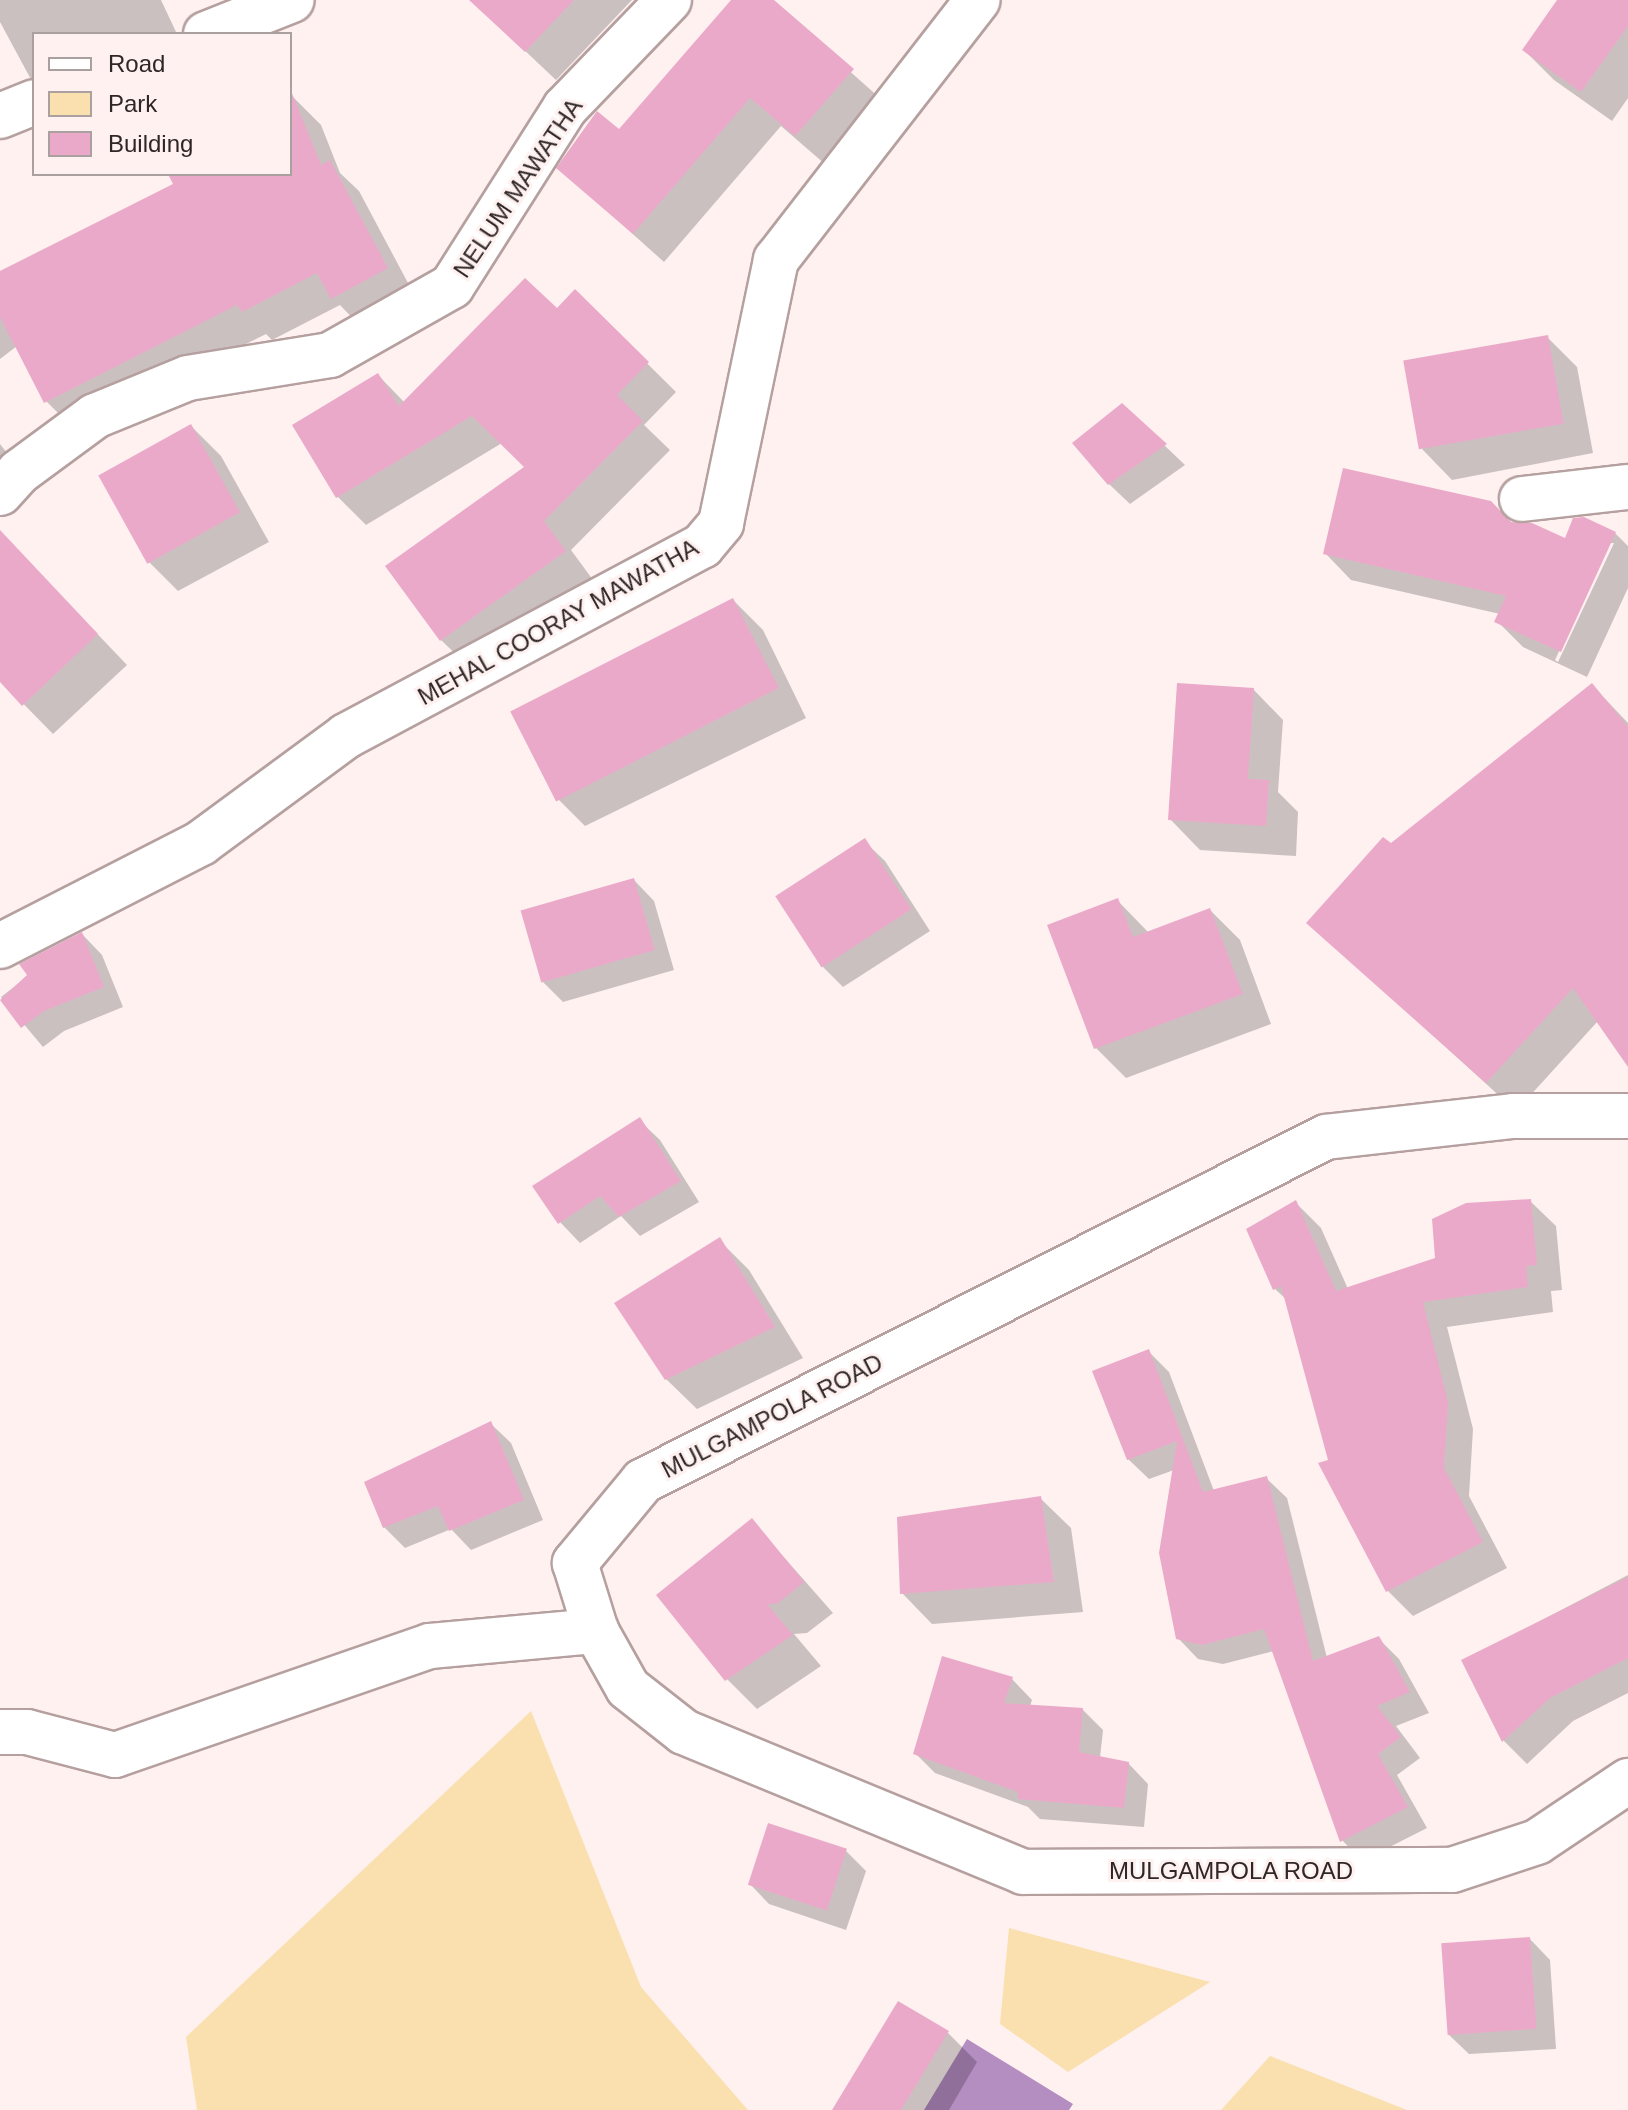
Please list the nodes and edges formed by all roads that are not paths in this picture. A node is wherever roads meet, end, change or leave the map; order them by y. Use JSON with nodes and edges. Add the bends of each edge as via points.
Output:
{"nodes":[{"id":1,"x":292,"y":0,"type":"edge"},
{"id":2,"x":669,"y":0,"type":"edge"},
{"id":3,"x":978,"y":0,"type":"edge"},
{"id":4,"x":211,"y":32,"type":"edge"},
{"id":5,"x":32,"y":103,"type":"edge"},
{"id":6,"x":0,"y":116,"type":"edge"},
{"id":7,"x":1628,"y":487,"type":"edge"},
{"id":8,"x":0,"y":493,"type":"edge"},
{"id":9,"x":1522,"y":499,"type":"dead end"},
{"id":10,"x":0,"y":946,"type":"edge"},
{"id":11,"x":1628,"y":1116,"type":"edge"},
{"id":12,"x":596,"y":1631,"type":"junction"},
{"id":13,"x":0,"y":1732,"type":"edge"},
{"id":14,"x":1628,"y":1781,"type":"edge"}],
"edges":[{"from":1,"to":4,"type":"street"},
{"from":2,"to":8,"type":"street","name":"NELUM MAWATHA","via":[[565,108],[452,286],[330,355],[188,378],[95,416],[19,472]]},
{"from":3,"to":10,"type":"street","name":"MEHAL COORAY MAWATHA","via":[[776,260],[721,523],[702,546],[346,736],[201,843]]},
{"from":5,"to":6,"type":"street"},
{"from":7,"to":9,"type":"street"},
{"from":11,"to":12,"type":"street","name":"MULGAMPOLA ROAD","via":[[1513,1116],[1326,1137],[643,1481],[575,1563]]},
{"from":12,"to":13,"type":"street","via":[[430,1646],[115,1755],[27,1732]]},
{"from":12,"to":14,"type":"street","name":"MULGAMPOLA ROAD","via":[[628,1688],[684,1732],[1023,1872],[1452,1870],[1537,1842]]}]}
